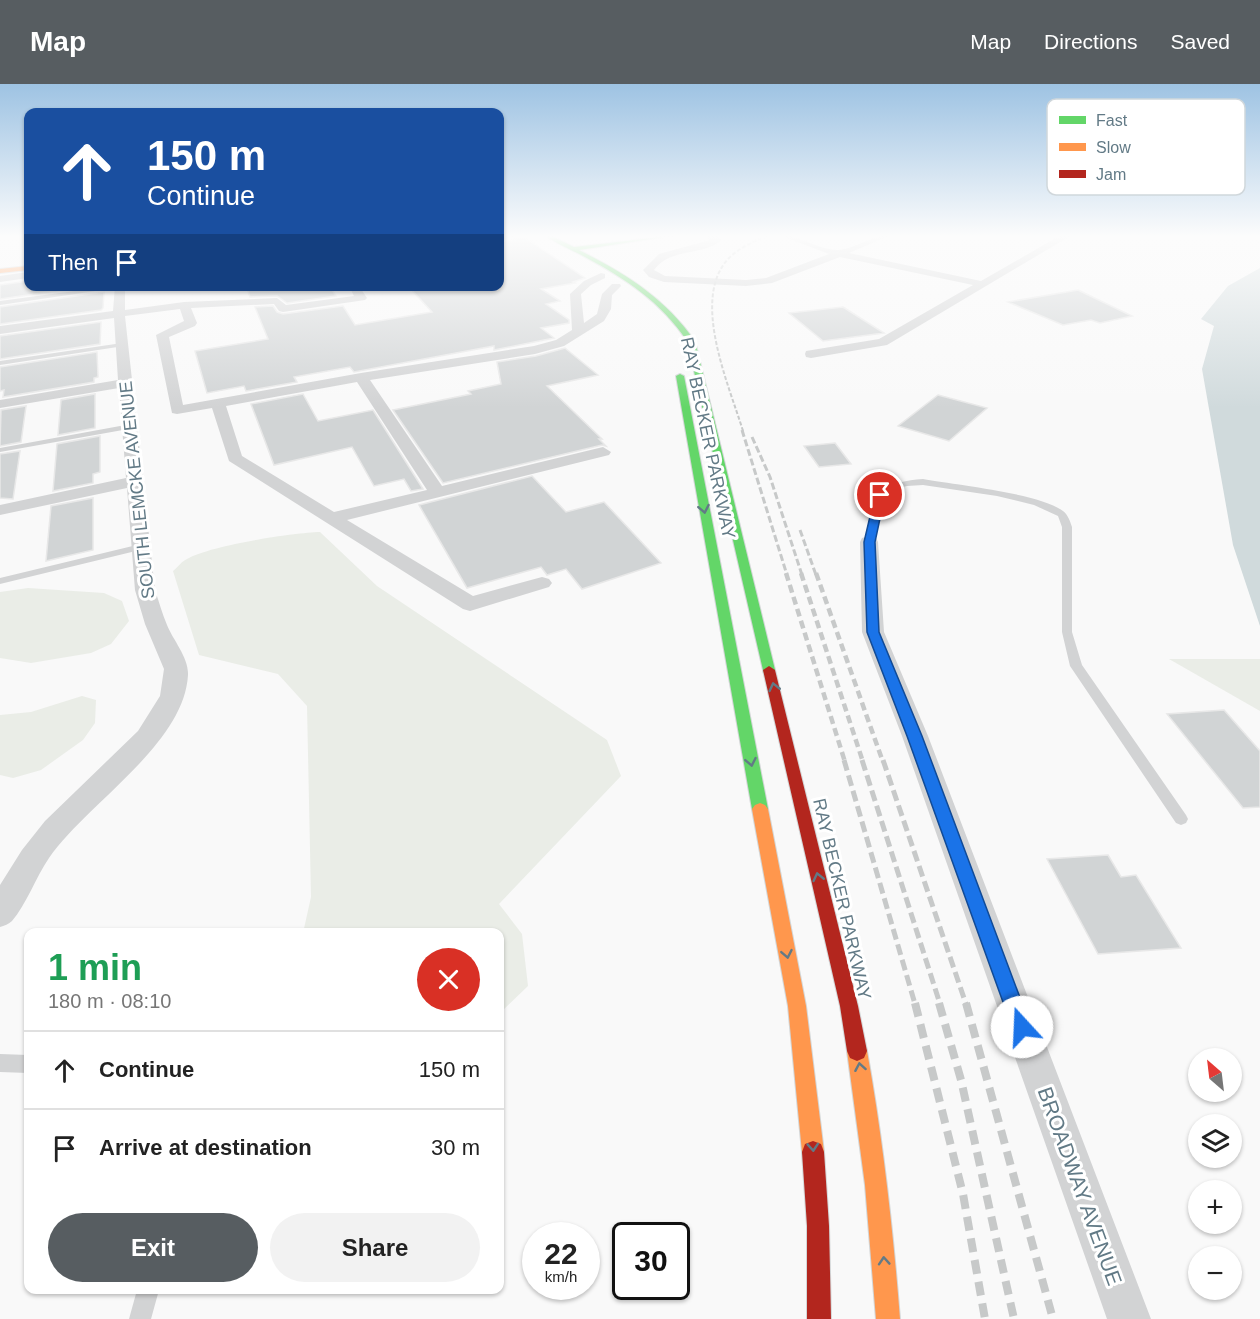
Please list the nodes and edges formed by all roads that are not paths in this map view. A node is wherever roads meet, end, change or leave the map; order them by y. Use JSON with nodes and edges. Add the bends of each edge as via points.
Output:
{"nodes":[{"id":1,"x":78,"y":293,"type":"edge"},
{"id":2,"x":120,"y":293,"type":"edge"},
{"id":3,"x":358,"y":293,"type":"edge"},
{"id":4,"x":576,"y":293,"type":"edge"},
{"id":5,"x":608,"y":293,"type":"edge"},
{"id":6,"x":625,"y":293,"type":"edge"},
{"id":7,"x":644,"y":293,"type":"edge"},
{"id":8,"x":963,"y":293,"type":"edge"},
{"id":9,"x":0,"y":303,"type":"edge"},
{"id":10,"x":184,"y":305,"type":"junction"},
{"id":11,"x":119,"y":313,"type":"junction"},
{"id":12,"x":0,"y":330,"type":"edge"},
{"id":13,"x":578,"y":331,"type":"junction"},
{"id":14,"x":670,"y":335,"type":"dead end"},
{"id":15,"x":122,"y":345,"type":"junction"},
{"id":16,"x":811,"y":354,"type":"dead end"},
{"id":17,"x":677,"y":362,"type":"dead end"},
{"id":18,"x":0,"y":363,"type":"edge"},
{"id":19,"x":361,"y":377,"type":"junction"},
{"id":20,"x":126,"y":383,"type":"junction"},
{"id":21,"x":218,"y":403,"type":"junction"},
{"id":22,"x":0,"y":404,"type":"edge"},
{"id":23,"x":131,"y":426,"type":"junction"},
{"id":24,"x":0,"y":450,"type":"edge"},
{"id":25,"x":603,"y":452,"type":"dead end"},
{"id":26,"x":133,"y":482,"type":"junction"},
{"id":27,"x":437,"y":492,"type":"junction"},
{"id":28,"x":0,"y":510,"type":"edge"},
{"id":29,"x":331,"y":518,"type":"junction"},
{"id":30,"x":869,"y":542,"type":"joint"},
{"id":31,"x":141,"y":547,"type":"junction"},
{"id":32,"x":0,"y":581,"type":"edge"},
{"id":33,"x":542,"y":583,"type":"dead end"},
{"id":34,"x":1181,"y":819,"type":"dead end"},
{"id":35,"x":0,"y":913,"type":"edge"},
{"id":36,"x":0,"y":1063,"type":"edge"},
{"id":37,"x":24,"y":1064,"type":"edge"},
{"id":38,"x":147,"y":1294,"type":"edge"},
{"id":39,"x":140,"y":1319,"type":"edge"},
{"id":40,"x":819,"y":1319,"type":"edge"},
{"id":41,"x":888,"y":1319,"type":"edge"},
{"id":42,"x":1128,"y":1319,"type":"edge"}],
"edges":[{"from":1,"to":9,"type":"lane"},
{"from":2,"to":11,"type":"street","name":"SOUTH LEMCKE AVENUE"},
{"from":3,"to":10,"type":"street","via":[[361,298],[283,309],[277,301]]},
{"from":4,"to":13,"type":"street","via":[[573,301]]},
{"from":5,"to":13,"type":"street","via":[[600,321]]},
{"from":6,"to":14,"type":"main road","name":"RAY BECKER PARKWAY","via":[[651,310]]},
{"from":41,"to":7,"type":"main road","name":"RAY BECKER PARKWAY","one_way":true,"via":[[869,1120],[849,1006],[692,341],[676,317]]},
{"from":8,"to":16,"type":"street","via":[[883,342]]},
{"from":10,"to":11,"type":"street"},
{"from":10,"to":21,"type":"street","via":[[191,323],[162,335],[177,410]]},
{"from":11,"to":12,"type":"street"},
{"from":11,"to":15,"type":"street","name":"SOUTH LEMCKE AVENUE"},
{"from":13,"to":19,"type":"street","via":[[560,343],[535,350]]},
{"from":15,"to":18,"type":"lane"},
{"from":15,"to":20,"type":"street","name":"SOUTH LEMCKE AVENUE"},
{"from":17,"to":40,"type":"main road","name":"RAY BECKER PARKWAY","one_way":true,"via":[[797,1006],[811,1116]]},
{"from":19,"to":21,"type":"street"},
{"from":19,"to":27,"type":"street"},
{"from":20,"to":22,"type":"street"},
{"from":20,"to":23,"type":"street","name":"SOUTH LEMCKE AVENUE"},
{"from":21,"to":29,"type":"street","via":[[235,458]]},
{"from":23,"to":24,"type":"lane"},
{"from":23,"to":26,"type":"street","name":"SOUTH LEMCKE AVENUE"},
{"from":25,"to":27,"type":"street"},
{"from":26,"to":28,"type":"street"},
{"from":26,"to":31,"type":"street","name":"SOUTH LEMCKE AVENUE"},
{"from":27,"to":29,"type":"street"},
{"from":29,"to":33,"type":"street","via":[[470,604]]},
{"from":30,"to":34,"type":"lane","via":[[880,495],[890,486],[906,483],[923,482],[1030,501],[1062,514],[1067,527],[1067,632],[1076,666]]},
{"from":30,"to":42,"type":"street","name":"BROADWAY AVENUE","via":[[873,632],[919,747]]},
{"from":31,"to":32,"type":"lane"},
{"from":31,"to":35,"type":"street","name":"SOUTH LEMCKE AVENUE","via":[[145,590],[177,671],[176,687],[165,714],[142,744],[54,831]]},
{"from":36,"to":37,"type":"lane"},
{"from":38,"to":39,"type":"lane"}]}
